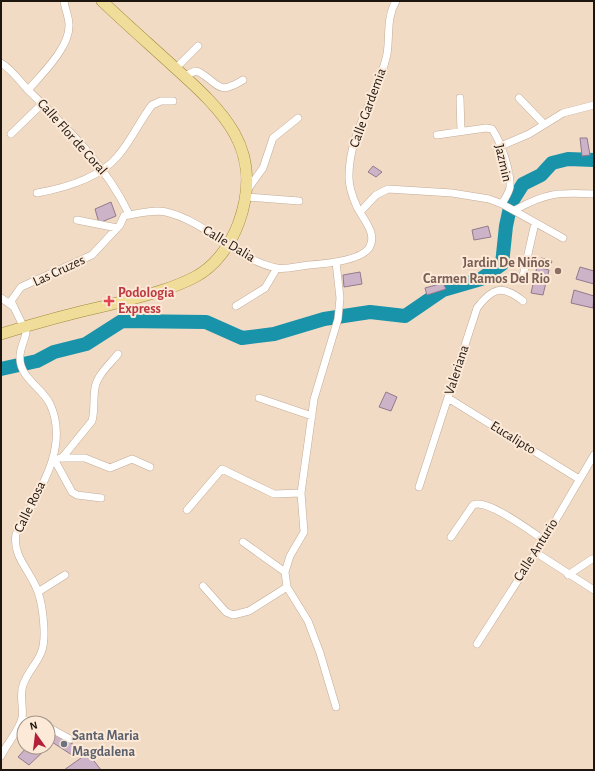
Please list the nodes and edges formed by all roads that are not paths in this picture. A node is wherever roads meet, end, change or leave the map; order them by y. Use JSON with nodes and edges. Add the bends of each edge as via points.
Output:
{"nodes":[{"id":1,"x":64,"y":1,"type":"edge"},
{"id":2,"x":102,"y":1,"type":"edge"},
{"id":3,"x":396,"y":1,"type":"edge"},
{"id":4,"x":198,"y":46,"type":"dead end"},
{"id":5,"x":1,"y":63,"type":"edge"},
{"id":6,"x":176,"y":68,"type":"junction"},
{"id":7,"x":185,"y":76,"type":"junction"},
{"id":8,"x":243,"y":80,"type":"dead end"},
{"id":9,"x":28,"y":90,"type":"junction"},
{"id":10,"x":460,"y":98,"type":"dead end"},
{"id":11,"x":519,"y":98,"type":"dead end"},
{"id":12,"x":173,"y":101,"type":"dead end"},
{"id":13,"x":43,"y":103,"type":"junction"},
{"id":14,"x":594,"y":105,"type":"edge"},
{"id":15,"x":298,"y":118,"type":"dead end"},
{"id":16,"x":544,"y":124,"type":"junction"},
{"id":17,"x":461,"y":131,"type":"junction"},
{"id":18,"x":11,"y":134,"type":"dead end"},
{"id":19,"x":437,"y":135,"type":"dead end"},
{"id":20,"x":501,"y":146,"type":"junction"},
{"id":21,"x":104,"y":170,"type":"junction"},
{"id":22,"x":37,"y":193,"type":"dead end"},
{"id":23,"x":247,"y":193,"type":"junction"},
{"id":24,"x":594,"y":194,"type":"edge"},
{"id":25,"x":299,"y":201,"type":"dead end"},
{"id":26,"x":502,"y":204,"type":"junction"},
{"id":27,"x":514,"y":210,"type":"junction"},
{"id":28,"x":360,"y":212,"type":"junction"},
{"id":29,"x":124,"y":216,"type":"junction"},
{"id":30,"x":77,"y":220,"type":"dead end"},
{"id":31,"x":535,"y":223,"type":"junction"},
{"id":32,"x":117,"y":228,"type":"junction"},
{"id":33,"x":371,"y":237,"type":"joint"},
{"id":34,"x":563,"y":238,"type":"dead end"},
{"id":35,"x":228,"y":245,"type":"junction"},
{"id":36,"x":336,"y":262,"type":"junction"},
{"id":37,"x":277,"y":268,"type":"junction"},
{"id":38,"x":523,"y":276,"type":"dead end"},
{"id":39,"x":1,"y":298,"type":"edge"},
{"id":40,"x":523,"y":300,"type":"dead end"},
{"id":41,"x":236,"y":306,"type":"dead end"},
{"id":42,"x":14,"y":307,"type":"junction"},
{"id":43,"x":24,"y":328,"type":"junction"},
{"id":44,"x":1,"y":334,"type":"edge"},
{"id":45,"x":118,"y":354,"type":"dead end"},
{"id":46,"x":259,"y":398,"type":"dead end"},
{"id":47,"x":448,"y":398,"type":"junction"},
{"id":48,"x":312,"y":416,"type":"junction"},
{"id":49,"x":594,"y":455,"type":"edge"},
{"id":50,"x":62,"y":458,"type":"junction"},
{"id":51,"x":54,"y":459,"type":"junction"},
{"id":52,"x":150,"y":467,"type":"dead end"},
{"id":53,"x":579,"y":479,"type":"junction"},
{"id":54,"x":419,"y":487,"type":"dead end"},
{"id":55,"x":301,"y":493,"type":"junction"},
{"id":56,"x":101,"y":498,"type":"dead end"},
{"id":57,"x":187,"y":510,"type":"dead end"},
{"id":58,"x":451,"y":537,"type":"dead end"},
{"id":59,"x":544,"y":540,"type":"junction"},
{"id":60,"x":243,"y":542,"type":"dead end"},
{"id":61,"x":535,"y":552,"type":"junction"},
{"id":62,"x":592,"y":559,"type":"dead end"},
{"id":63,"x":285,"y":572,"type":"junction"},
{"id":64,"x":65,"y":575,"type":"dead end"},
{"id":65,"x":568,"y":575,"type":"junction"},
{"id":66,"x":203,"y":586,"type":"dead end"},
{"id":67,"x":287,"y":587,"type":"junction"},
{"id":68,"x":594,"y":590,"type":"edge"},
{"id":69,"x":38,"y":592,"type":"junction"},
{"id":70,"x":477,"y":644,"type":"dead end"},
{"id":71,"x":336,"y":707,"type":"dead end"},
{"id":72,"x":22,"y":715,"type":"edge"},
{"id":73,"x":16,"y":730,"type":"edge"},
{"id":74,"x":56,"y":731,"type":"edge"},
{"id":75,"x":70,"y":739,"type":"dead end"},
{"id":76,"x":1,"y":756,"type":"edge"}],
"edges":[{"from":1,"to":9,"type":"street","via":[[69,26],[67,39],[59,53]]},
{"from":2,"to":6,"type":"main road"},
{"from":3,"to":28,"type":"street","name":"Calle Gardemia","via":[[389,17],[387,54],[351,153],[350,186]]},
{"from":4,"to":6,"type":"street"},
{"from":5,"to":9,"type":"street","name":"Calle Flor de Coral"},
{"from":6,"to":7,"type":"main road"},
{"from":7,"to":8,"type":"street","via":[[195,71],[199,72],[224,88],[230,88]]},
{"from":7,"to":23,"type":"main road","via":[[218,108],[236,134],[244,159]]},
{"from":9,"to":13,"type":"street","name":"Calle Flor de Coral"},
{"from":10,"to":17,"type":"street"},
{"from":11,"to":16,"type":"street"},
{"from":12,"to":21,"type":"street","via":[[160,101],[152,105],[117,157]]},
{"from":13,"to":18,"type":"street"},
{"from":13,"to":21,"type":"street","name":"Calle Flor de Coral"},
{"from":14,"to":16,"type":"street","via":[[563,113]]},
{"from":15,"to":23,"type":"street","via":[[273,138],[263,168]]},
{"from":16,"to":20,"type":"street","via":[[529,134]]},
{"from":17,"to":19,"type":"street","name":"Jazmin"},
{"from":17,"to":20,"type":"street","name":"Jazmin","via":[[491,128]]},
{"from":20,"to":26,"type":"street","name":"Jazmin","via":[[510,186]]},
{"from":21,"to":22,"type":"street","via":[[61,188]]},
{"from":21,"to":29,"type":"street","name":"Calle Flor de Coral","via":[[129,214]]},
{"from":23,"to":25,"type":"street"},
{"from":23,"to":35,"type":"main road","via":[[235,233]]},
{"from":24,"to":27,"type":"street","via":[[552,194],[530,201]]},
{"from":26,"to":27,"type":"street"},
{"from":26,"to":28,"type":"street","via":[[489,199],[452,193],[397,188],[382,191]]},
{"from":27,"to":31,"type":"street"},
{"from":28,"to":33,"type":"street","name":"Calle Gardemia"},
{"from":29,"to":32,"type":"street","name":"Las Cruzes","via":[[123,222]]},
{"from":29,"to":35,"type":"street","name":"Calle Dalia","via":[[166,212],[206,229]]},
{"from":30,"to":32,"type":"street"},
{"from":31,"to":34,"type":"street"},
{"from":31,"to":38,"type":"street"},
{"from":32,"to":42,"type":"street","name":"Las Cruzes","via":[[92,255],[22,287],[11,301]]},
{"from":33,"to":36,"type":"street","name":"Calle Dalia","via":[[371,244],[363,253]]},
{"from":35,"to":37,"type":"street","name":"Calle Dalia","via":[[251,259]]},
{"from":35,"to":43,"type":"main road","via":[[203,273],[181,283],[150,295]]},
{"from":36,"to":37,"type":"street","name":"Calle Dalia"},
{"from":36,"to":48,"type":"street","via":[[340,298],[338,319],[317,386]]},
{"from":37,"to":41,"type":"street","via":[[265,288]]},
{"from":39,"to":42,"type":"street"},
{"from":40,"to":47,"type":"street","name":"Valeriana","via":[[512,292],[499,289],[487,295],[476,308]]},
{"from":42,"to":43,"type":"street"},
{"from":43,"to":44,"type":"main road"},
{"from":43,"to":51,"type":"street","name":"Calle Rosa","via":[[26,334],[20,353],[20,364],[50,403],[56,422]]},
{"from":45,"to":50,"type":"street","via":[[97,380],[92,421]]},
{"from":46,"to":48,"type":"street"},
{"from":47,"to":53,"type":"street","name":"Eucalipto"},
{"from":47,"to":54,"type":"street","name":"Valeriana"},
{"from":48,"to":55,"type":"street"},
{"from":49,"to":53,"type":"street","name":"Calle Anturio"},
{"from":50,"to":51,"type":"street"},
{"from":50,"to":52,"type":"street","via":[[85,458],[110,468],[132,459]]},
{"from":51,"to":56,"type":"street","via":[[72,492]]},
{"from":51,"to":69,"type":"street","name":"Calle Rosa","via":[[16,534],[15,541],[18,557]]},
{"from":53,"to":59,"type":"street","name":"Calle Anturio"},
{"from":55,"to":57,"type":"street","via":[[274,494],[222,469]]},
{"from":55,"to":63,"type":"street","via":[[304,532],[290,556]]},
{"from":58,"to":59,"type":"street","via":[[477,503],[489,505]]},
{"from":59,"to":61,"type":"street","name":"Calle Anturio"},
{"from":60,"to":63,"type":"street"},
{"from":61,"to":65,"type":"street"},
{"from":61,"to":70,"type":"street","name":"Calle Anturio"},
{"from":62,"to":65,"type":"street"},
{"from":63,"to":67,"type":"street"},
{"from":64,"to":69,"type":"street"},
{"from":65,"to":68,"type":"street"},
{"from":66,"to":67,"type":"street","via":[[226,612],[233,615],[249,611]]},
{"from":67,"to":71,"type":"street","via":[[308,622]]},
{"from":69,"to":72,"type":"street","name":"Calle Rosa","via":[[44,639],[42,652],[29,670],[22,687]]},
{"from":73,"to":76,"type":"street"},
{"from":74,"to":75,"type":"street"}]}
